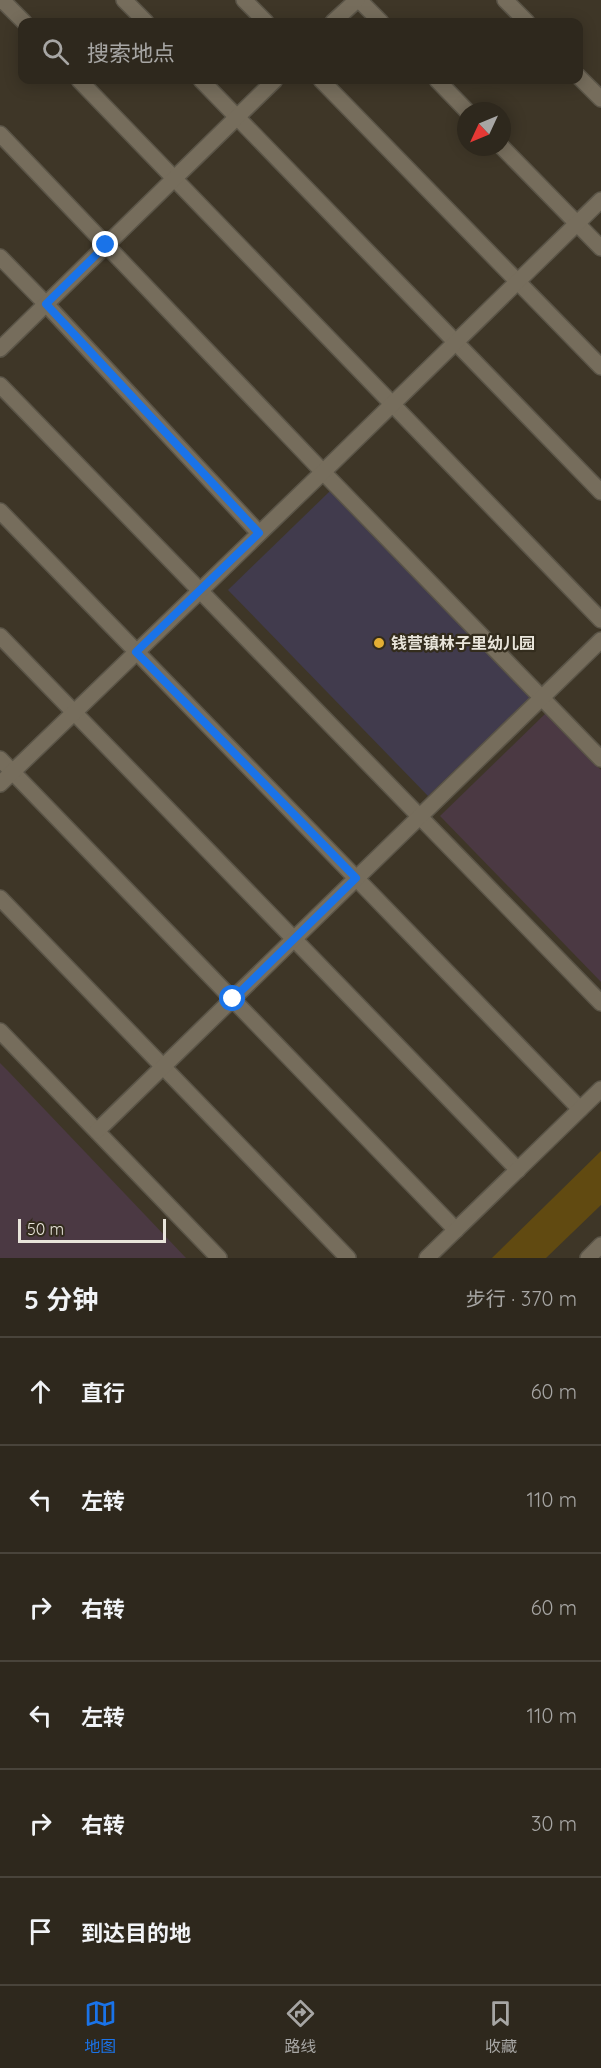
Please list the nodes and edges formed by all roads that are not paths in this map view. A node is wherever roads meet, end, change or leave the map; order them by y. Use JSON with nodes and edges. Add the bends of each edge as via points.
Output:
{"nodes":[{"id":1,"x":2,"y":0,"type":"edge"},
{"id":2,"x":124,"y":0,"type":"edge"},
{"id":3,"x":244,"y":0,"type":"edge"},
{"id":4,"x":358,"y":0,"type":"edge"},
{"id":5,"x":505,"y":0,"type":"edge"},
{"id":6,"x":20,"y":18,"type":"edge"},
{"id":7,"x":142,"y":18,"type":"edge"},
{"id":8,"x":262,"y":18,"type":"edge"},
{"id":9,"x":338,"y":18,"type":"edge"},
{"id":10,"x":377,"y":18,"type":"edge"},
{"id":11,"x":523,"y":18,"type":"edge"},
{"id":12,"x":583,"y":80,"type":"edge"},
{"id":13,"x":83,"y":84,"type":"edge"},
{"id":14,"x":205,"y":84,"type":"edge"},
{"id":15,"x":271,"y":84,"type":"edge"},
{"id":16,"x":325,"y":84,"type":"edge"},
{"id":17,"x":441,"y":84,"type":"edge"},
{"id":18,"x":601,"y":99,"type":"edge"},
{"id":19,"x":458,"y":102,"type":"edge"},
{"id":20,"x":237,"y":117,"type":"junction"},
{"id":21,"x":0,"y":134,"type":"edge"},
{"id":22,"x":511,"y":156,"type":"edge"},
{"id":23,"x":174,"y":178,"type":"junction"},
{"id":24,"x":601,"y":200,"type":"edge"},
{"id":25,"x":577,"y":223,"type":"junction"},
{"id":26,"x":106,"y":245,"type":"junction"},
{"id":27,"x":601,"y":248,"type":"edge"},
{"id":28,"x":0,"y":257,"type":"edge"},
{"id":29,"x":517,"y":281,"type":"junction"},
{"id":30,"x":46,"y":304,"type":"junction"},
{"id":31,"x":455,"y":342,"type":"junction"},
{"id":32,"x":0,"y":349,"type":"edge"},
{"id":33,"x":601,"y":368,"type":"edge"},
{"id":34,"x":0,"y":385,"type":"edge"},
{"id":35,"x":392,"y":403,"type":"junction"},
{"id":36,"x":323,"y":472,"type":"junction"},
{"id":37,"x":601,"y":492,"type":"edge"},
{"id":38,"x":0,"y":511,"type":"edge"},
{"id":39,"x":259,"y":533,"type":"junction"},
{"id":40,"x":200,"y":590,"type":"junction"},
{"id":41,"x":601,"y":620,"type":"edge"},
{"id":42,"x":0,"y":636,"type":"edge"},
{"id":43,"x":601,"y":640,"type":"edge"},
{"id":44,"x":136,"y":652,"type":"junction"},
{"id":45,"x":542,"y":698,"type":"junction"},
{"id":46,"x":74,"y":712,"type":"junction"},
{"id":47,"x":0,"y":759,"type":"edge"},
{"id":48,"x":601,"y":759,"type":"edge"},
{"id":49,"x":13,"y":772,"type":"junction"},
{"id":50,"x":0,"y":784,"type":"edge"},
{"id":51,"x":420,"y":817,"type":"junction"},
{"id":52,"x":356,"y":878,"type":"junction"},
{"id":53,"x":0,"y":898,"type":"edge"},
{"id":54,"x":294,"y":939,"type":"junction"},
{"id":55,"x":233,"y":999,"type":"junction"},
{"id":56,"x":601,"y":1003,"type":"edge"},
{"id":57,"x":0,"y":1030,"type":"edge"},
{"id":58,"x":163,"y":1067,"type":"junction"},
{"id":59,"x":601,"y":1089,"type":"edge"},
{"id":60,"x":580,"y":1109,"type":"junction"},
{"id":61,"x":97,"y":1131,"type":"junction"},
{"id":62,"x":518,"y":1170,"type":"junction"},
{"id":63,"x":456,"y":1230,"type":"junction"},
{"id":64,"x":601,"y":1245,"type":"edge"},
{"id":65,"x":219,"y":1258,"type":"edge"},
{"id":66,"x":348,"y":1258,"type":"edge"},
{"id":67,"x":427,"y":1258,"type":"edge"},
{"id":68,"x":588,"y":1258,"type":"edge"}],
"edges":[{"from":1,"to":6,"type":"street"},
{"from":2,"to":7,"type":"street"},
{"from":3,"to":8,"type":"street"},
{"from":4,"to":9,"type":"street"},
{"from":4,"to":10,"type":"street"},
{"from":5,"to":11,"type":"street"},
{"from":12,"to":18,"type":"street"},
{"from":13,"to":23,"type":"street"},
{"from":14,"to":20,"type":"street"},
{"from":15,"to":20,"type":"street"},
{"from":16,"to":29,"type":"street"},
{"from":17,"to":19,"type":"street"},
{"from":20,"to":23,"type":"street"},
{"from":20,"to":31,"type":"street"},
{"from":21,"to":26,"type":"street"},
{"from":22,"to":25,"type":"street"},
{"from":23,"to":26,"type":"street"},
{"from":23,"to":35,"type":"street"},
{"from":24,"to":25,"type":"street"},
{"from":25,"to":27,"type":"street"},
{"from":25,"to":29,"type":"street"},
{"from":26,"to":30,"type":"street"},
{"from":26,"to":36,"type":"street"},
{"from":28,"to":30,"type":"street"},
{"from":29,"to":31,"type":"street"},
{"from":29,"to":33,"type":"street"},
{"from":30,"to":32,"type":"street"},
{"from":30,"to":39,"type":"street"},
{"from":31,"to":35,"type":"street"},
{"from":31,"to":37,"type":"street"},
{"from":34,"to":40,"type":"street"},
{"from":35,"to":36,"type":"street"},
{"from":35,"to":41,"type":"street"},
{"from":36,"to":39,"type":"street"},
{"from":36,"to":45,"type":"street"},
{"from":38,"to":44,"type":"street"},
{"from":39,"to":40,"type":"street"},
{"from":40,"to":44,"type":"street"},
{"from":40,"to":51,"type":"street"},
{"from":42,"to":46,"type":"street"},
{"from":43,"to":45,"type":"street"},
{"from":44,"to":46,"type":"street"},
{"from":44,"to":52,"type":"street"},
{"from":45,"to":48,"type":"street"},
{"from":45,"to":51,"type":"street"},
{"from":46,"to":49,"type":"street"},
{"from":46,"to":54,"type":"street"},
{"from":47,"to":49,"type":"street"},
{"from":49,"to":50,"type":"street"},
{"from":49,"to":55,"type":"street"},
{"from":51,"to":52,"type":"street"},
{"from":51,"to":56,"type":"street"},
{"from":52,"to":54,"type":"street"},
{"from":52,"to":60,"type":"street"},
{"from":53,"to":58,"type":"street"},
{"from":54,"to":55,"type":"street"},
{"from":54,"to":62,"type":"street"},
{"from":55,"to":58,"type":"street"},
{"from":55,"to":63,"type":"street"},
{"from":57,"to":61,"type":"street"},
{"from":58,"to":61,"type":"street"},
{"from":58,"to":66,"type":"street"},
{"from":59,"to":60,"type":"street"},
{"from":60,"to":62,"type":"street"},
{"from":61,"to":65,"type":"street"},
{"from":62,"to":63,"type":"street"},
{"from":63,"to":67,"type":"street"},
{"from":64,"to":68,"type":"street"}]}
